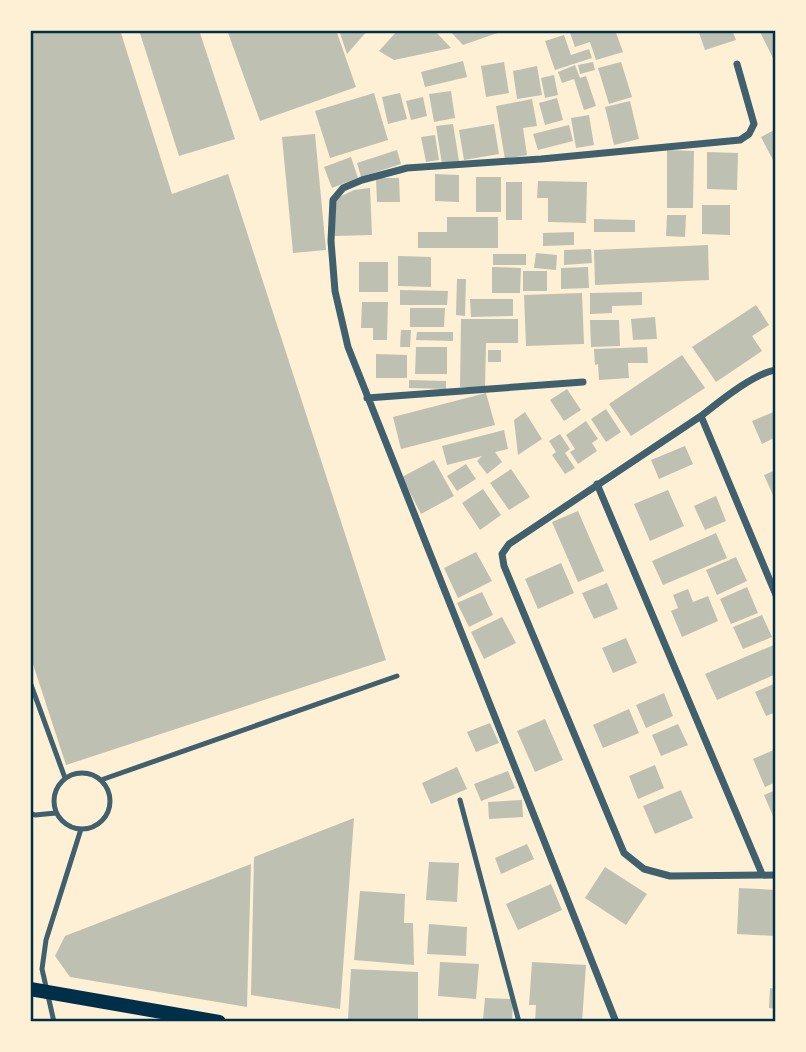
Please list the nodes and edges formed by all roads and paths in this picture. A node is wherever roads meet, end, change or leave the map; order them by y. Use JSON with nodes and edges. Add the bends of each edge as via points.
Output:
{"nodes":[{"id":1,"x":737,"y":64,"type":"dead end"},
{"id":2,"x":776,"y":370,"type":"edge"},
{"id":3,"x":583,"y":382,"type":"dead end"},
{"id":4,"x":367,"y":398,"type":"junction"},
{"id":5,"x":701,"y":416,"type":"junction"},
{"id":6,"x":597,"y":484,"type":"junction"},
{"id":7,"x":776,"y":596,"type":"edge"},
{"id":8,"x":397,"y":676,"type":"dead end"},
{"id":9,"x":30,"y":682,"type":"edge"},
{"id":10,"x":65,"y":778,"type":"junction"},
{"id":11,"x":101,"y":780,"type":"junction"},
{"id":12,"x":460,"y":800,"type":"dead end"},
{"id":13,"x":30,"y":813,"type":"edge"},
{"id":14,"x":57,"y":813,"type":"junction"},
{"id":15,"x":81,"y":829,"type":"junction"},
{"id":16,"x":762,"y":874,"type":"junction"},
{"id":17,"x":776,"y":874,"type":"edge"},
{"id":18,"x":30,"y":989,"type":"edge"},
{"id":19,"x":48,"y":992,"type":"junction"},
{"id":20,"x":54,"y":1022,"type":"edge"},
{"id":21,"x":219,"y":1022,"type":"edge"},
{"id":22,"x":519,"y":1022,"type":"edge"},
{"id":23,"x":616,"y":1022,"type":"edge"}],
"edges":[{"from":1,"to":4,"type":"street","via":[[754,124],[740,140],[407,168],[343,188],[333,200],[335,291],[348,348]]},
{"from":2,"to":5,"type":"street","via":[[766,371]]},
{"from":3,"to":4,"type":"street"},
{"from":4,"to":23,"type":"street"},
{"from":5,"to":6,"type":"street"},
{"from":5,"to":7,"type":"street"},
{"from":6,"to":16,"type":"street"},
{"from":6,"to":16,"type":"street","via":[[509,544],[502,554],[624,853],[644,869],[670,876]]},
{"from":8,"to":11,"type":"lane"},
{"from":9,"to":10,"type":"lane"},
{"from":10,"to":11,"type":"lane","via":[[84,772]]},
{"from":10,"to":14,"type":"lane","via":[[54,794]]},
{"from":11,"to":15,"type":"lane","via":[[110,807],[99,823]]},
{"from":12,"to":22,"type":"lane"},
{"from":13,"to":14,"type":"lane"},
{"from":14,"to":15,"type":"lane","via":[[62,821]]},
{"from":15,"to":19,"type":"lane","via":[[46,940],[42,969]]},
{"from":16,"to":17,"type":"street"},
{"from":18,"to":19,"type":"main road"},
{"from":19,"to":20,"type":"lane"},
{"from":19,"to":21,"type":"main road"}]}
